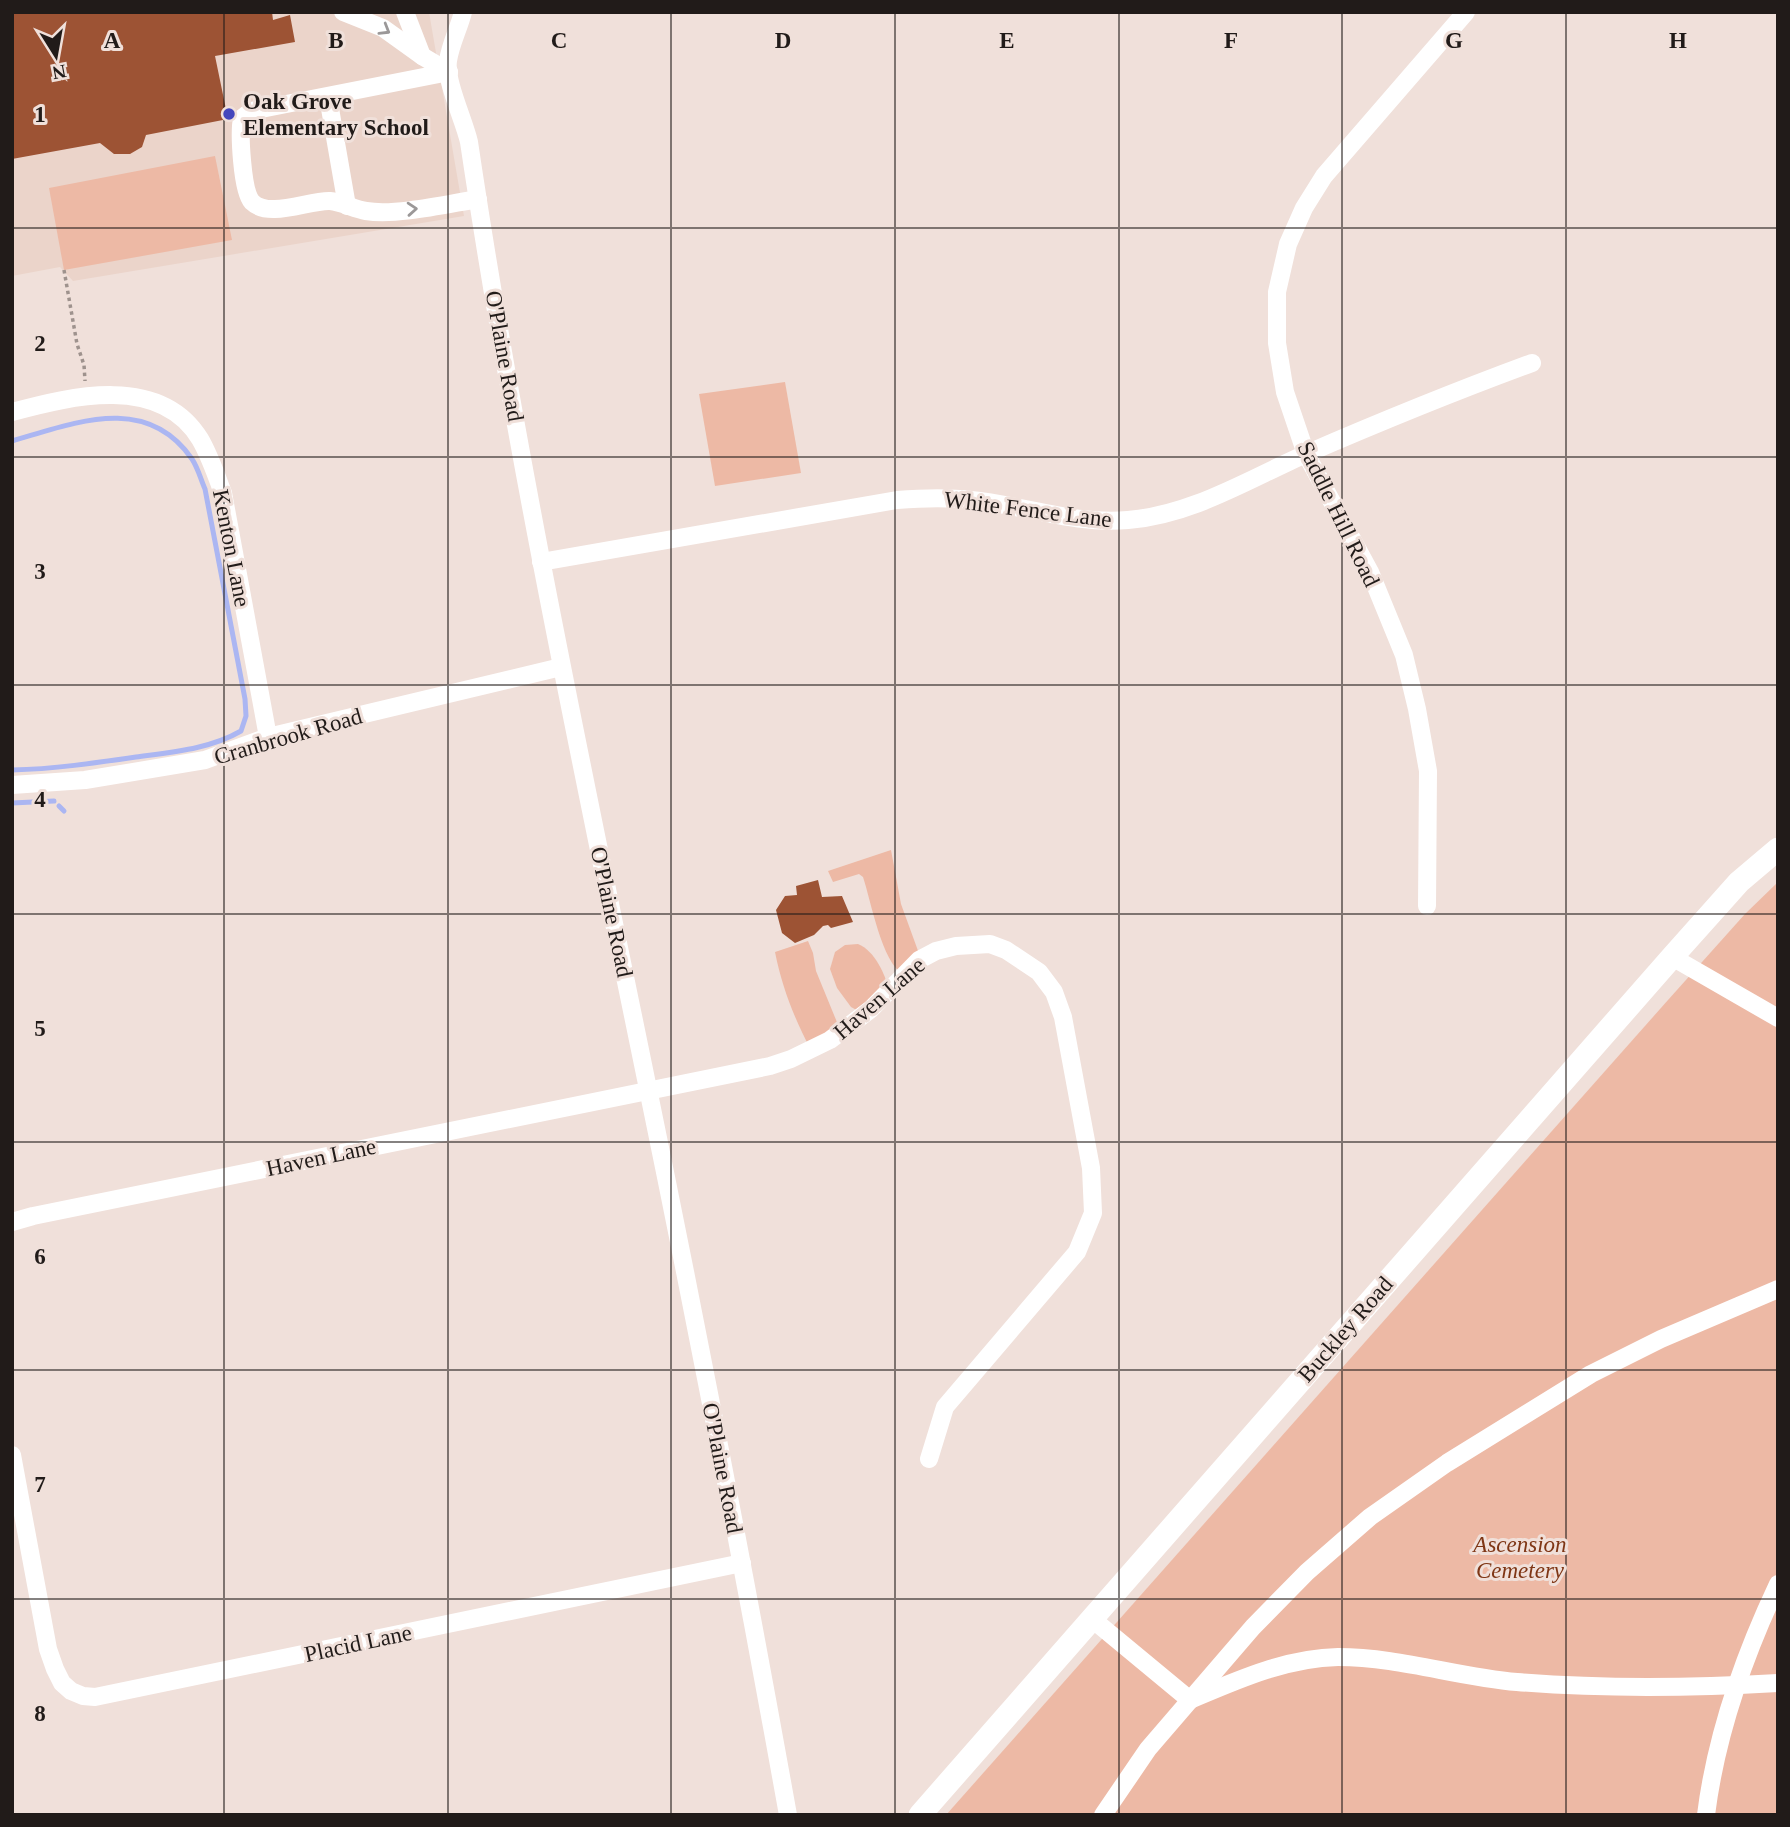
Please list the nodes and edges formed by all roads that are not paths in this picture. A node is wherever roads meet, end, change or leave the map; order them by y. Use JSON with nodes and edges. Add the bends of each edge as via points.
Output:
{"nodes":[{"id":1,"x":343,"y":12,"type":"edge"},
{"id":2,"x":405,"y":12,"type":"edge"},
{"id":3,"x":463,"y":12,"type":"edge"},
{"id":4,"x":1466,"y":12,"type":"edge"},
{"id":5,"x":422,"y":56,"type":"junction"},
{"id":6,"x":449,"y":72,"type":"junction"},
{"id":7,"x":328,"y":97,"type":"junction"},
{"id":8,"x":478,"y":199,"type":"junction"},
{"id":9,"x":347,"y":206,"type":"junction"},
{"id":10,"x":1532,"y":363,"type":"dead end"},
{"id":11,"x":12,"y":412,"type":"edge"},
{"id":12,"x":1306,"y":454,"type":"junction"},
{"id":13,"x":541,"y":562,"type":"junction"},
{"id":14,"x":561,"y":667,"type":"junction"},
{"id":15,"x":268,"y":737,"type":"junction"},
{"id":16,"x":12,"y":785,"type":"edge"},
{"id":17,"x":1778,"y":849,"type":"edge"},
{"id":18,"x":1427,"y":906,"type":"dead end"},
{"id":19,"x":1672,"y":957,"type":"junction"},
{"id":20,"x":1778,"y":1018,"type":"edge"},
{"id":21,"x":648,"y":1090,"type":"junction"},
{"id":22,"x":12,"y":1222,"type":"edge"},
{"id":23,"x":1778,"y":1289,"type":"edge"},
{"id":24,"x":12,"y":1455,"type":"edge"},
{"id":25,"x":929,"y":1459,"type":"dead end"},
{"id":26,"x":742,"y":1563,"type":"junction"},
{"id":27,"x":1778,"y":1584,"type":"edge"},
{"id":28,"x":1091,"y":1618,"type":"junction"},
{"id":29,"x":1778,"y":1683,"type":"edge"},
{"id":30,"x":1737,"y":1685,"type":"junction"},
{"id":31,"x":1190,"y":1700,"type":"junction"},
{"id":32,"x":788,"y":1815,"type":"edge"},
{"id":33,"x":920,"y":1815,"type":"edge"},
{"id":34,"x":1103,"y":1815,"type":"edge"},
{"id":35,"x":1706,"y":1815,"type":"edge"}],
"edges":[{"from":1,"to":5,"type":"street","one_way":true,"via":[[383,28]]},
{"from":2,"to":5,"type":"street"},
{"from":3,"to":6,"type":"street","name":"O'Plaine Road"},
{"from":4,"to":12,"type":"street","name":"Saddle Hill Road","via":[[1324,176],[1288,244],[1277,292],[1277,343],[1285,392]]},
{"from":5,"to":6,"type":"street"},
{"from":6,"to":7,"type":"street"},
{"from":6,"to":8,"type":"street","name":"O'Plaine Road","via":[[470,142]]},
{"from":7,"to":9,"type":"street"},
{"from":7,"to":9,"type":"street","via":[[272,105],[242,118],[247,188],[251,201],[265,209],[332,201]]},
{"from":9,"to":8,"type":"street","one_way":true,"via":[[368,212],[392,211]]},
{"from":8,"to":13,"type":"street","name":"O'Plaine Road"},
{"from":10,"to":12,"type":"street","name":"White Fence Lane"},
{"from":11,"to":15,"type":"street","name":"Kenton Lane","via":[[87,396],[118,395],[148,399],[175,413],[198,436],[223,493]]},
{"from":12,"to":13,"type":"street","name":"White Fence Lane","via":[[1212,498],[1166,514],[1129,520],[1094,520],[972,500],[897,500]]},
{"from":12,"to":18,"type":"street","name":"Saddle Hill Road","via":[[1370,572],[1404,654],[1428,771]]},
{"from":13,"to":14,"type":"street","name":"O'Plaine Road"},
{"from":14,"to":15,"type":"street","name":"Cranbrook Road"},
{"from":14,"to":21,"type":"street","name":"O'Plaine Road"},
{"from":15,"to":16,"type":"street","name":"Cranbrook Road","via":[[205,760],[166,768]]},
{"from":17,"to":19,"type":"main road","name":"Buckley Road","via":[[1739,881]]},
{"from":19,"to":20,"type":"street"},
{"from":19,"to":28,"type":"main road","name":"Buckley Road"},
{"from":21,"to":22,"type":"street","name":"Haven Lane"},
{"from":21,"to":25,"type":"street","name":"Haven Lane","via":[[769,1066],[831,1040],[871,1009],[919,960],[936,951],[990,944],[1039,972],[1054,992],[1063,1017],[1091,1168],[1093,1213],[1077,1252],[945,1407]]},
{"from":21,"to":26,"type":"street","name":"O'Plaine Road"},
{"from":23,"to":31,"type":"street","via":[[1625,1356],[1403,1492],[1336,1545],[1281,1597]]},
{"from":24,"to":26,"type":"street","name":"Placid Lane","via":[[48,1649],[62,1683],[83,1696]]},
{"from":26,"to":32,"type":"street","name":"O'Plaine Road"},
{"from":27,"to":30,"type":"street"},
{"from":28,"to":31,"type":"street"},
{"from":28,"to":33,"type":"main road","name":"Buckley Road"},
{"from":29,"to":30,"type":"street"},
{"from":30,"to":31,"type":"street","via":[[1625,1688],[1513,1682],[1336,1657],[1278,1666]]},
{"from":30,"to":35,"type":"street"},
{"from":31,"to":34,"type":"street","via":[[1148,1749]]}]}
